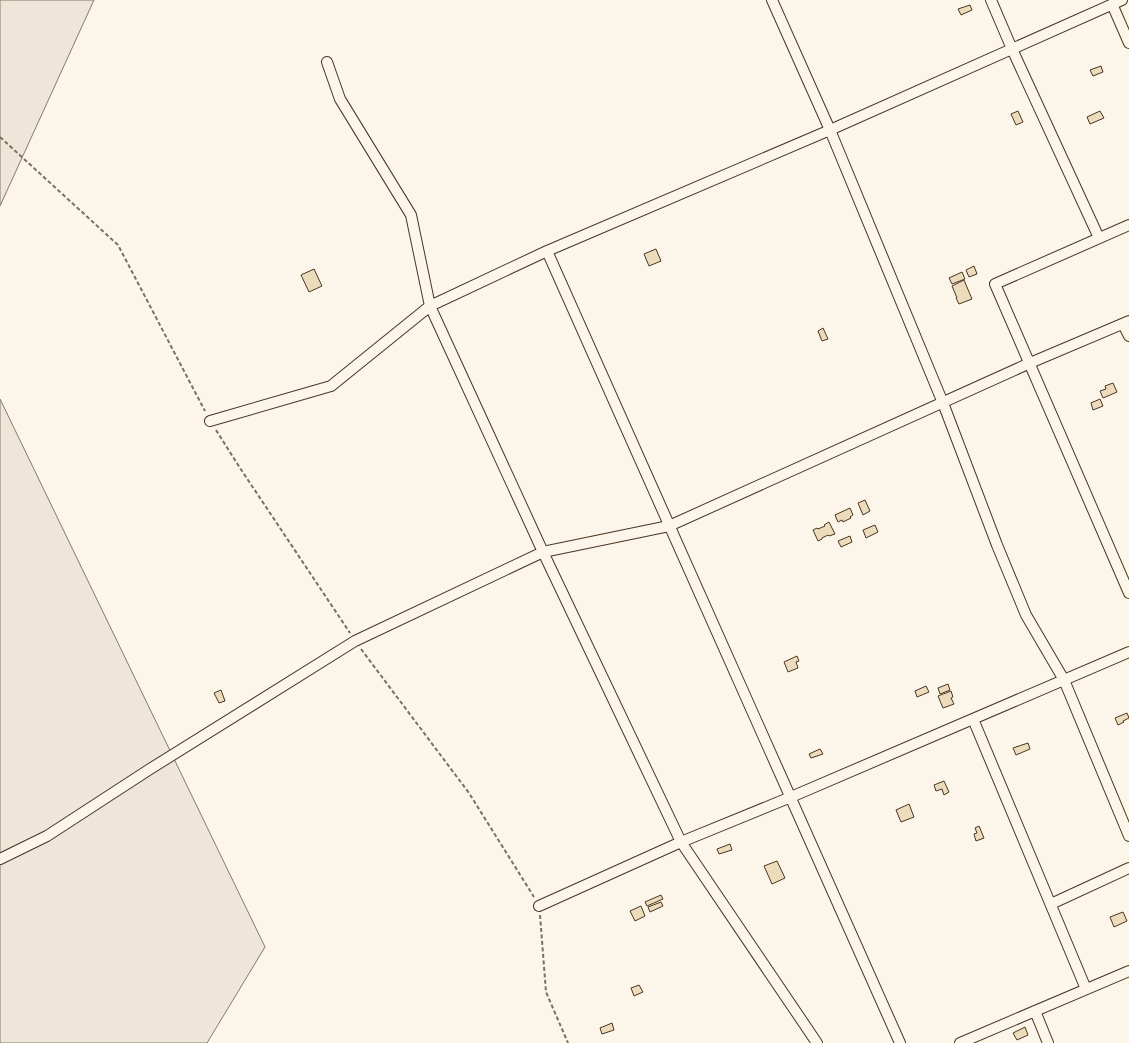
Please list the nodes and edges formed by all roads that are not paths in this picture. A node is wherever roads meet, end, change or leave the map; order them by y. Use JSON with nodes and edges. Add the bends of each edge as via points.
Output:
{"nodes":[{"id":1,"x":772,"y":0,"type":"edge"},
{"id":2,"x":991,"y":0,"type":"edge"},
{"id":3,"x":1117,"y":2,"type":"edge"},
{"id":4,"x":1129,"y":42,"type":"edge"},
{"id":5,"x":1012,"y":49,"type":"junction"},
{"id":6,"x":327,"y":62,"type":"dead end"},
{"id":7,"x":830,"y":130,"type":"junction"},
{"id":8,"x":1129,"y":225,"type":"edge"},
{"id":9,"x":1099,"y":238,"type":"junction"},
{"id":10,"x":547,"y":251,"type":"junction"},
{"id":11,"x":430,"y":306,"type":"junction"},
{"id":12,"x":1126,"y":323,"type":"edge"},
{"id":13,"x":1129,"y":336,"type":"edge"},
{"id":14,"x":1030,"y":364,"type":"junction"},
{"id":15,"x":943,"y":403,"type":"junction"},
{"id":16,"x":210,"y":421,"type":"road end"},
{"id":17,"x":669,"y":526,"type":"junction"},
{"id":18,"x":543,"y":552,"type":"junction"},
{"id":19,"x":1129,"y":593,"type":"edge"},
{"id":20,"x":1129,"y":652,"type":"edge"},
{"id":21,"x":1064,"y":680,"type":"junction"},
{"id":22,"x":973,"y":719,"type":"junction"},
{"id":23,"x":791,"y":797,"type":"junction"},
{"id":24,"x":1129,"y":836,"type":"edge"},
{"id":25,"x":681,"y":842,"type":"junction"},
{"id":26,"x":0,"y":859,"type":"edge"},
{"id":27,"x":1129,"y":868,"type":"edge"},
{"id":28,"x":1051,"y":904,"type":"junction"},
{"id":29,"x":539,"y":906,"type":"road end"},
{"id":30,"x":1129,"y":971,"type":"edge"},
{"id":31,"x":1086,"y":989,"type":"junction"},
{"id":32,"x":1035,"y":1011,"type":"junction"},
{"id":33,"x":817,"y":1043,"type":"edge"},
{"id":34,"x":900,"y":1043,"type":"edge"},
{"id":35,"x":960,"y":1043,"type":"edge"},
{"id":36,"x":1048,"y":1043,"type":"edge"}],
"edges":[{"from":1,"to":7,"type":"street"},
{"from":2,"to":5,"type":"street"},
{"from":3,"to":4,"type":"street"},
{"from":3,"to":5,"type":"street"},
{"from":5,"to":7,"type":"street"},
{"from":5,"to":9,"type":"street"},
{"from":6,"to":11,"type":"street","via":[[340,98],[411,216]]},
{"from":7,"to":10,"type":"street"},
{"from":7,"to":15,"type":"street"},
{"from":8,"to":9,"type":"street"},
{"from":9,"to":14,"type":"street","via":[[996,284]]},
{"from":10,"to":11,"type":"street"},
{"from":10,"to":17,"type":"street"},
{"from":11,"to":16,"type":"street","via":[[331,386]]},
{"from":11,"to":18,"type":"street"},
{"from":12,"to":13,"type":"street"},
{"from":12,"to":14,"type":"street"},
{"from":14,"to":15,"type":"street"},
{"from":14,"to":19,"type":"street"},
{"from":15,"to":17,"type":"street"},
{"from":15,"to":21,"type":"street","via":[[1026,615]]},
{"from":17,"to":18,"type":"street"},
{"from":17,"to":23,"type":"street"},
{"from":18,"to":25,"type":"street"},
{"from":18,"to":26,"type":"street","via":[[355,641],[47,836]]},
{"from":20,"to":21,"type":"street"},
{"from":21,"to":22,"type":"street"},
{"from":21,"to":24,"type":"street"},
{"from":22,"to":23,"type":"street"},
{"from":22,"to":28,"type":"street"},
{"from":23,"to":25,"type":"street"},
{"from":23,"to":34,"type":"street"},
{"from":25,"to":29,"type":"street"},
{"from":25,"to":33,"type":"street"},
{"from":27,"to":28,"type":"street"},
{"from":28,"to":31,"type":"street"},
{"from":30,"to":31,"type":"street"},
{"from":31,"to":32,"type":"street"},
{"from":32,"to":35,"type":"street"},
{"from":32,"to":36,"type":"street"}]}
